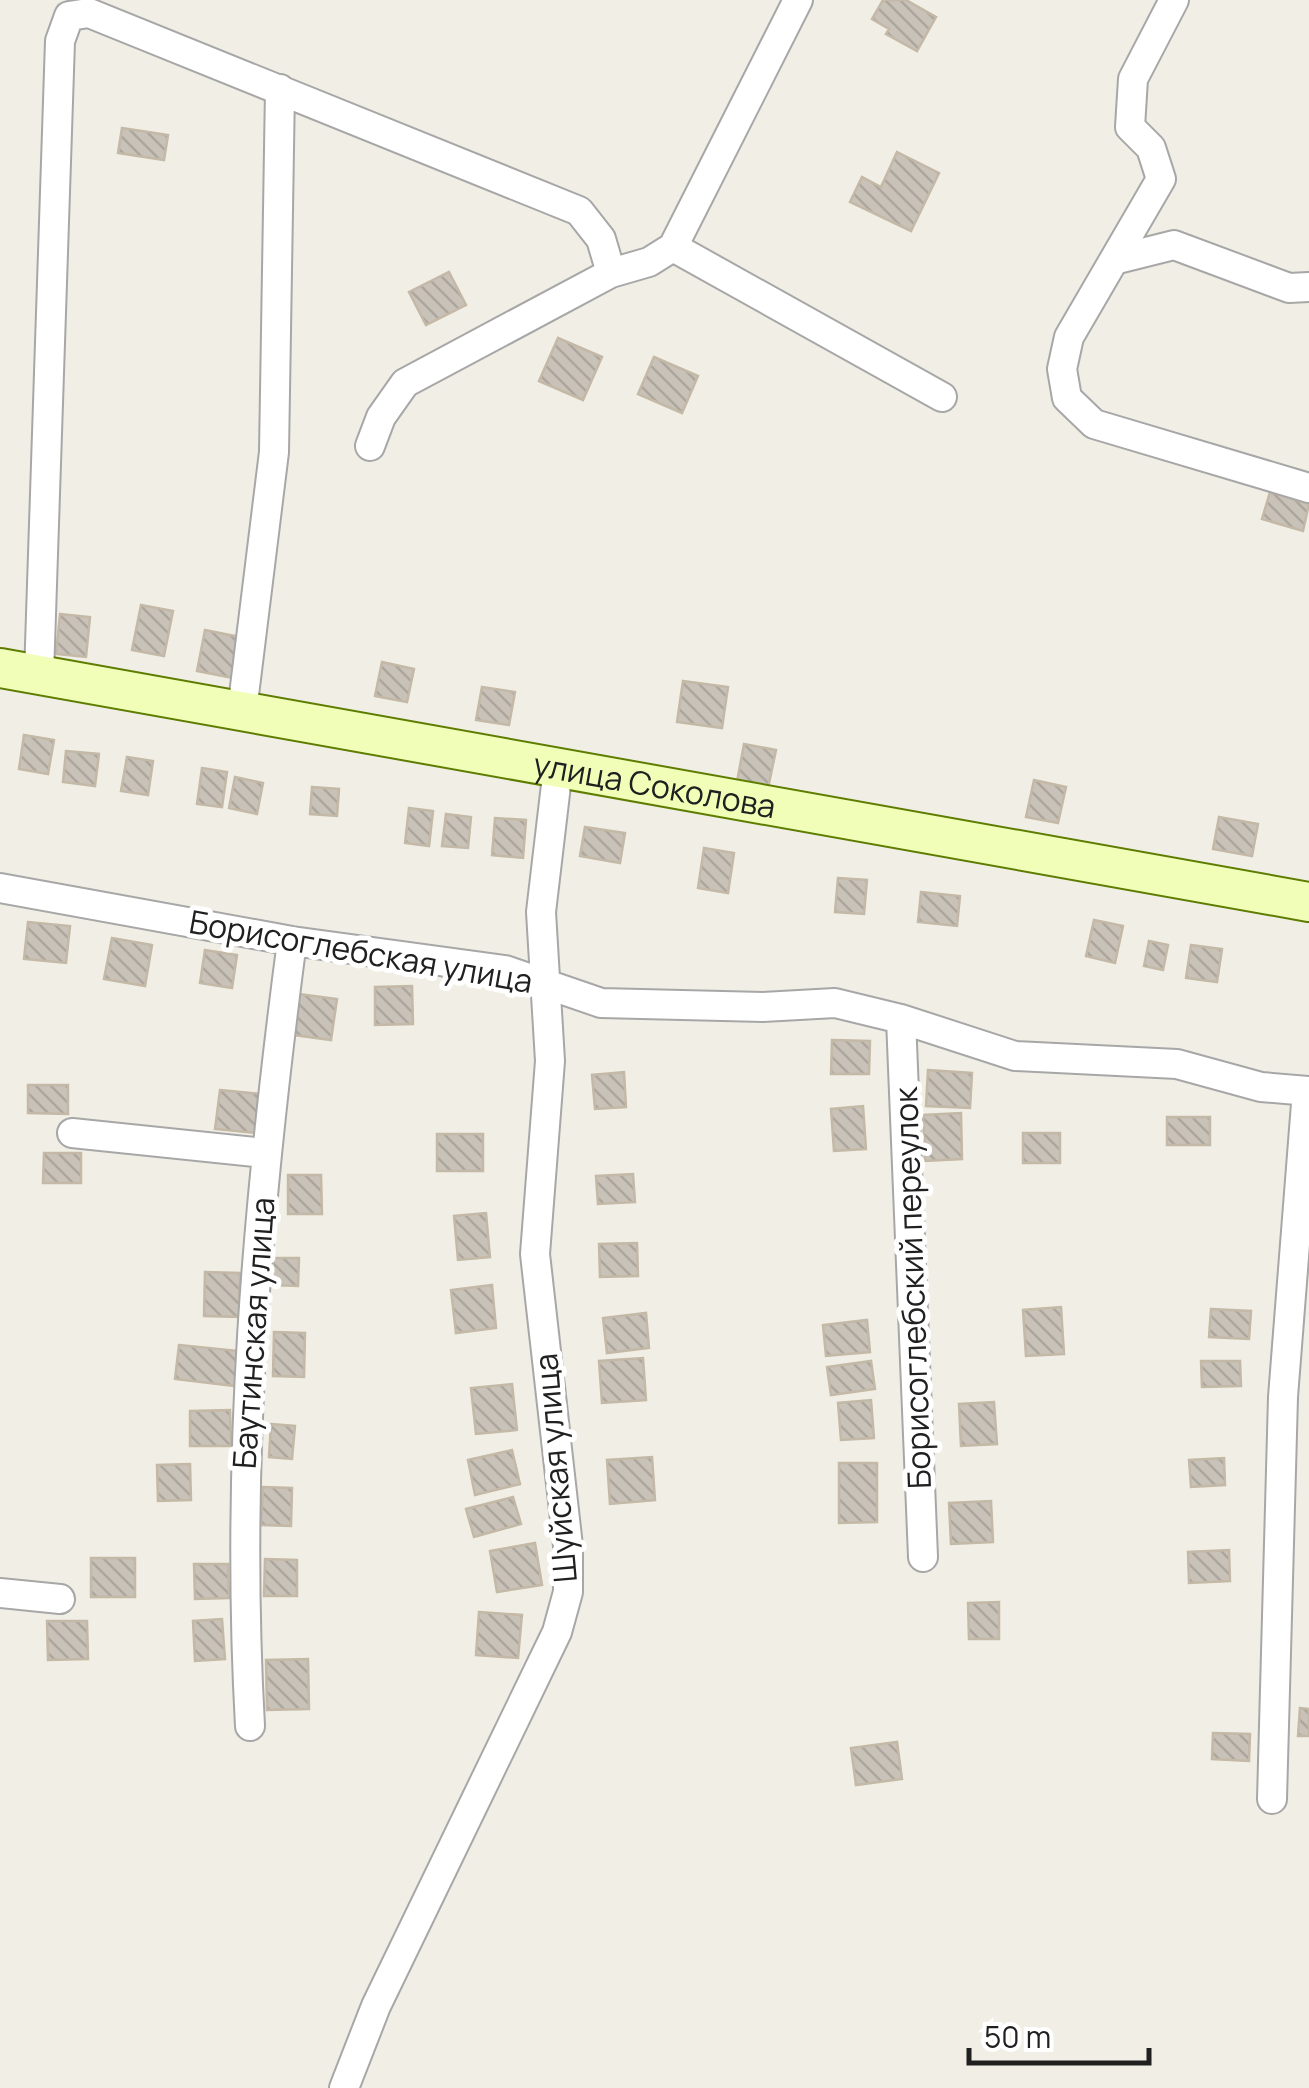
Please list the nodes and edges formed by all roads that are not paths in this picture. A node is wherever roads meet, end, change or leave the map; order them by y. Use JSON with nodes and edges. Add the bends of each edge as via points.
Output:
{"nodes":[{"id":1,"x":798,"y":0,"type":"edge"},
{"id":2,"x":1174,"y":0,"type":"edge"},
{"id":3,"x":280,"y":89,"type":"junction"},
{"id":4,"x":672,"y":247,"type":"junction"},
{"id":5,"x":1114,"y":260,"type":"junction"},
{"id":6,"x":611,"y":273,"type":"junction"},
{"id":7,"x":1309,"y":286,"type":"edge"},
{"id":8,"x":942,"y":397,"type":"dead end"},
{"id":9,"x":370,"y":446,"type":"dead end"},
{"id":10,"x":1309,"y":488,"type":"edge"},
{"id":11,"x":0,"y":668,"type":"edge"},
{"id":12,"x":39,"y":675,"type":"junction"},
{"id":13,"x":242,"y":711,"type":"junction"},
{"id":14,"x":558,"y":768,"type":"junction"},
{"id":15,"x":0,"y":888,"type":"edge"},
{"id":16,"x":1309,"y":901,"type":"edge"},
{"id":17,"x":292,"y":941,"type":"junction"},
{"id":18,"x":542,"y":980,"type":"junction"},
{"id":19,"x":901,"y":1018,"type":"junction"},
{"id":20,"x":1308,"y":1091,"type":"edge"},
{"id":21,"x":72,"y":1133,"type":"dead end"},
{"id":22,"x":264,"y":1152,"type":"junction"},
{"id":23,"x":924,"y":1557,"type":"dead end"},
{"id":24,"x":0,"y":1593,"type":"edge"},
{"id":25,"x":60,"y":1599,"type":"dead end"},
{"id":26,"x":250,"y":1726,"type":"dead end"},
{"id":27,"x":1272,"y":1800,"type":"dead end"},
{"id":28,"x":344,"y":2088,"type":"edge"}],
"edges":[{"from":1,"to":4,"type":"street"},
{"from":2,"to":5,"type":"street","via":[[1133,79],[1130,127],[1151,148],[1161,180]]},
{"from":3,"to":6,"type":"street","via":[[579,211],[601,239]]},
{"from":3,"to":12,"type":"street","via":[[88,13],[69,16],[60,41]]},
{"from":3,"to":13,"type":"street","via":[[274,452]]},
{"from":4,"to":6,"type":"street"},
{"from":4,"to":8,"type":"street"},
{"from":5,"to":7,"type":"street","via":[[1174,245],[1290,288]]},
{"from":5,"to":10,"type":"street","via":[[1069,337],[1062,368],[1067,398],[1094,424]]},
{"from":6,"to":9,"type":"street","via":[[404,383]]},
{"from":11,"to":12,"type":"main road","name":"улица Соколова"},
{"from":12,"to":13,"type":"main road","name":"улица Соколова"},
{"from":13,"to":14,"type":"main road","name":"улица Соколова"},
{"from":14,"to":16,"type":"main road","name":"улица Соколова"},
{"from":14,"to":18,"type":"street","name":"Шуйская улица","via":[[541,912]]},
{"from":15,"to":17,"type":"street","name":"Борисоглебская улица"},
{"from":17,"to":18,"type":"street","name":"Борисоглебская улица"},
{"from":17,"to":22,"type":"street","name":"Баутинская улица"},
{"from":18,"to":19,"type":"street","name":"Борисоглебская улица","via":[[601,1002],[835,1003]]},
{"from":18,"to":28,"type":"street","name":"Шуйская улица","via":[[550,1061],[535,1254],[568,1592],[557,1632],[376,2006]]},
{"from":19,"to":20,"type":"street","name":"Борисоглебская улица","via":[[1015,1056],[1161,1062],[1261,1087]]},
{"from":19,"to":23,"type":"street","name":"Борисоглебский переулок"},
{"from":20,"to":27,"type":"street","via":[[1284,1379]]},
{"from":21,"to":22,"type":"street"},
{"from":22,"to":26,"type":"street","name":"Баутинская улица","via":[[244,1448]]},
{"from":24,"to":25,"type":"street"}]}
